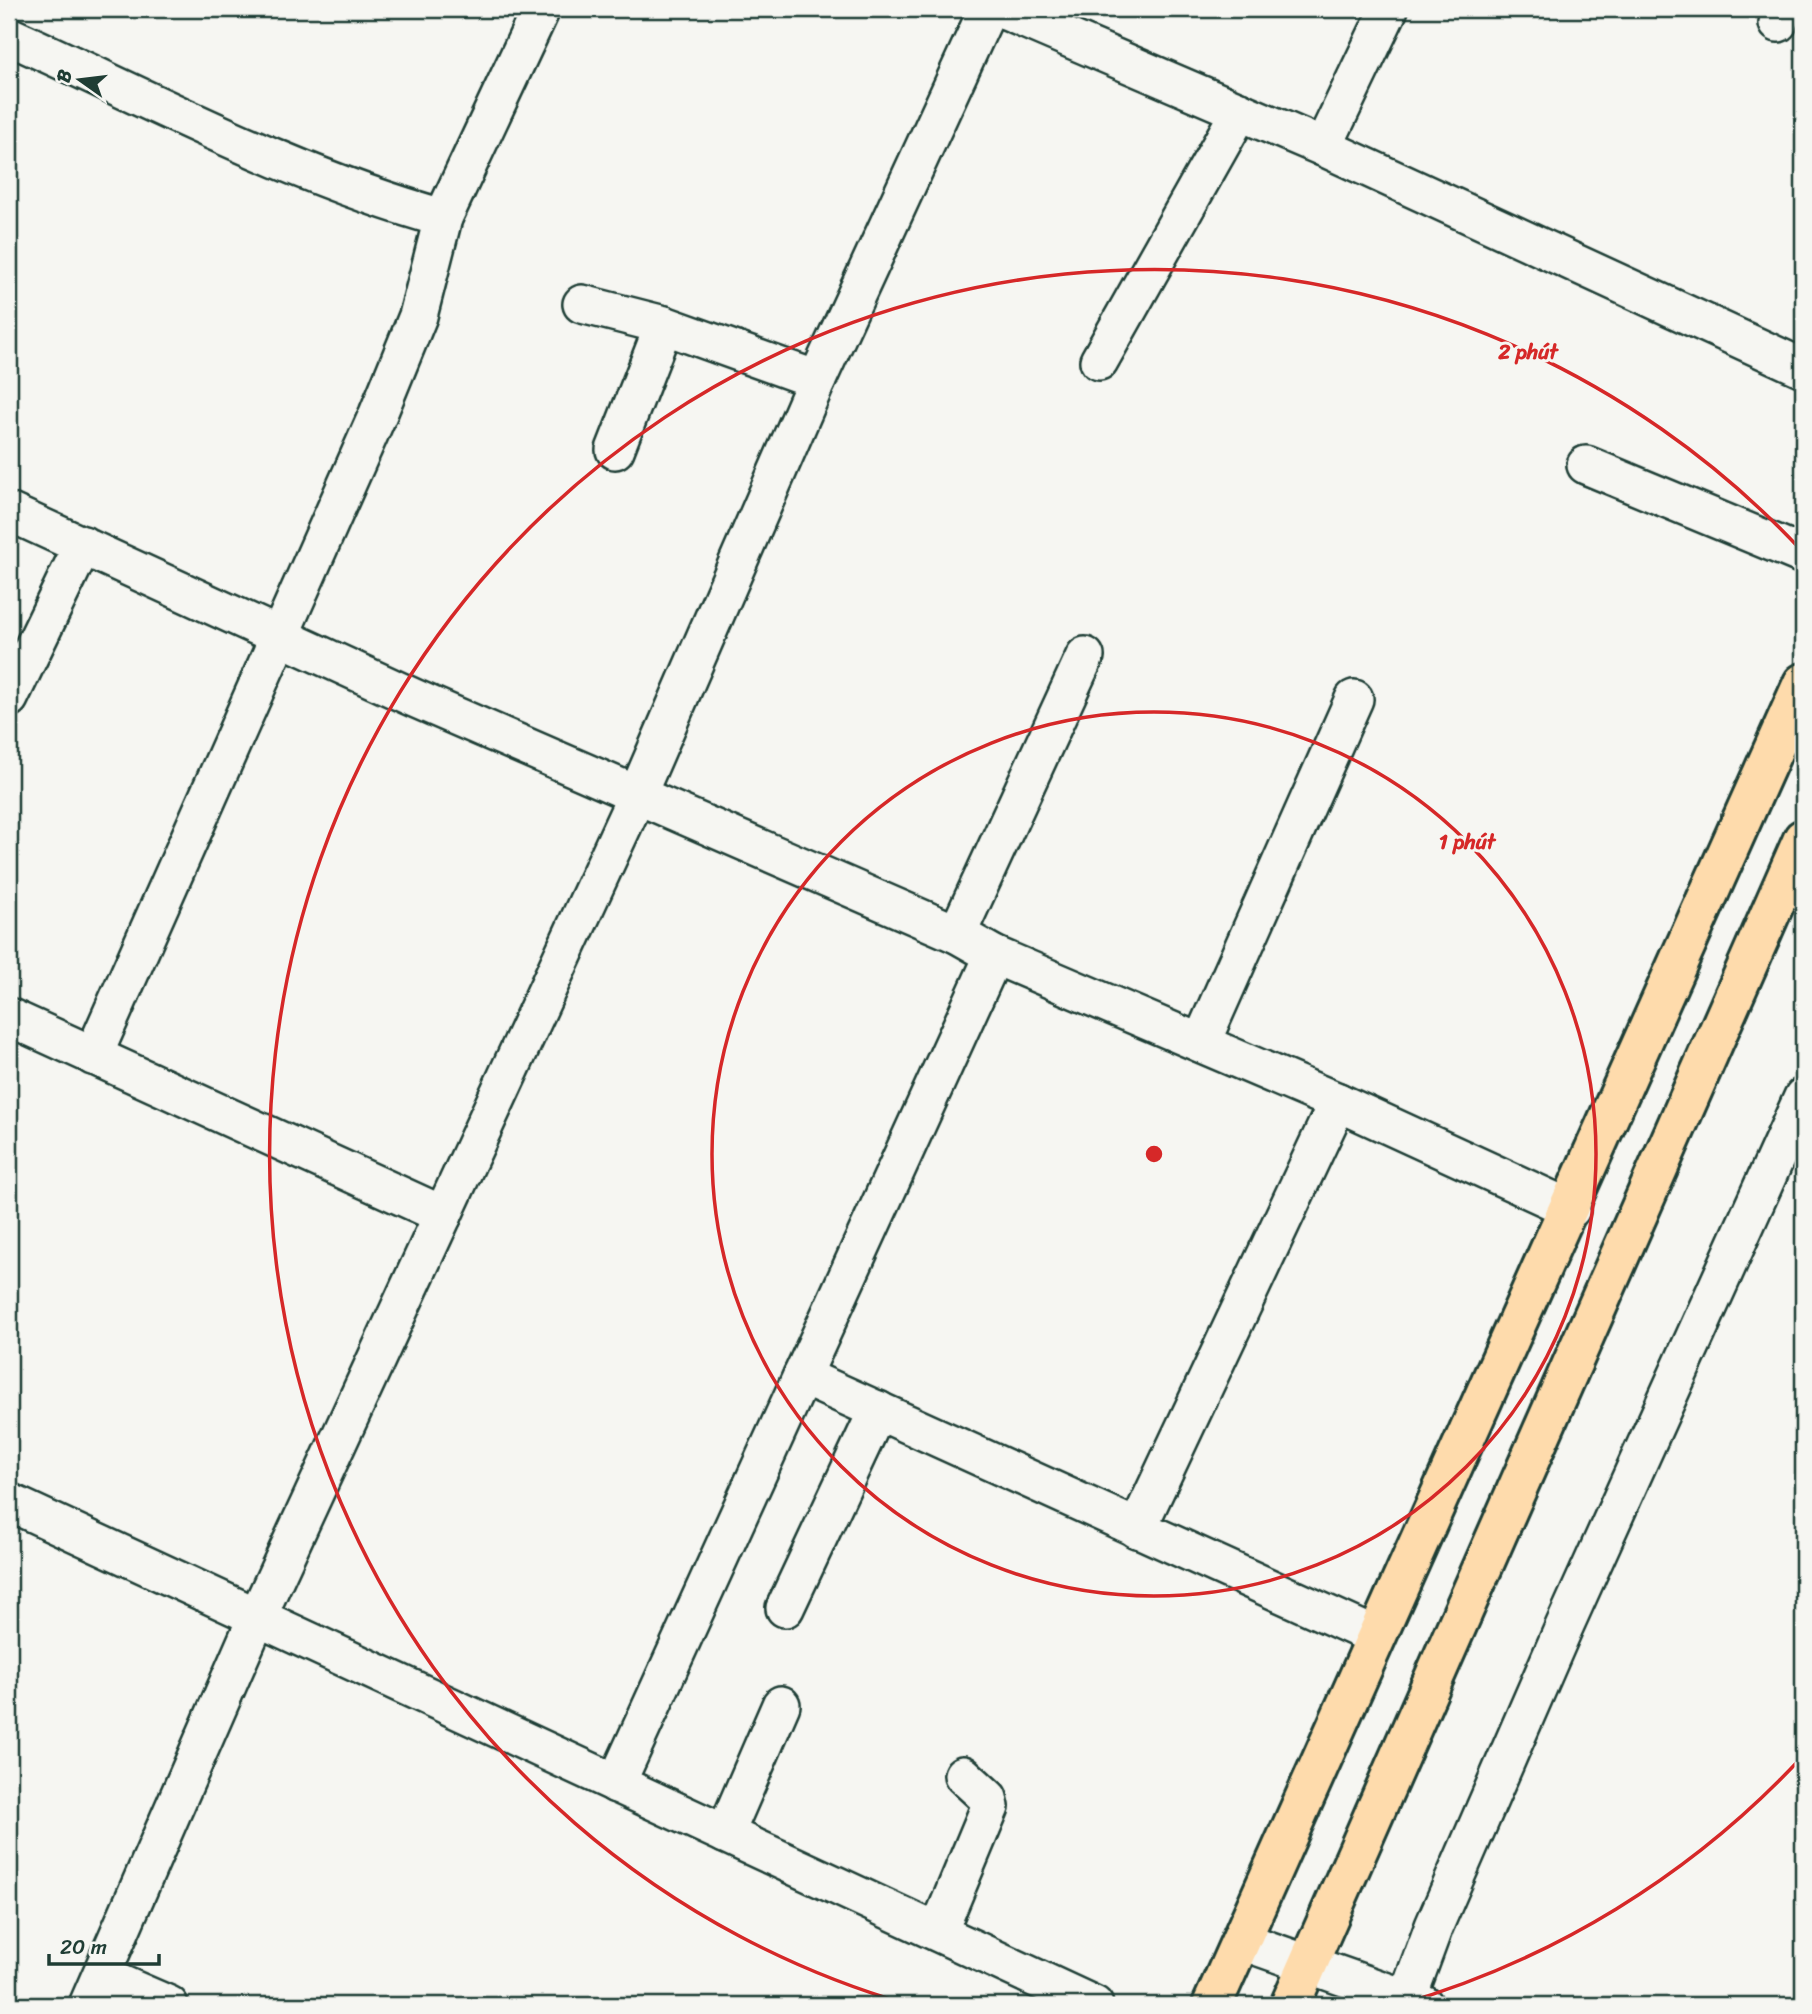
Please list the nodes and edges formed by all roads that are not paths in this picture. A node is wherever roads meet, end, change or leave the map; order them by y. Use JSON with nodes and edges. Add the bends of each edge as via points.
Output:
{"nodes":[{"id":1,"x":541,"y":9,"type":"edge"},
{"id":2,"x":988,"y":9,"type":"edge"},
{"id":3,"x":1001,"y":9,"type":"edge"},
{"id":4,"x":1390,"y":9,"type":"edge"},
{"id":5,"x":9,"y":36,"type":"edge"},
{"id":6,"x":1240,"y":111,"type":"junction"},
{"id":7,"x":1323,"y":147,"type":"junction"},
{"id":8,"x":443,"y":218,"type":"junction"},
{"id":9,"x":582,"y":304,"type":"dead end"},
{"id":10,"x":664,"y":325,"type":"junction"},
{"id":11,"x":1099,"y":361,"type":"dead end"},
{"id":12,"x":1803,"y":368,"type":"edge"},
{"id":13,"x":817,"y":380,"type":"junction"},
{"id":14,"x":615,"y":450,"type":"dead end"},
{"id":15,"x":1587,"y":465,"type":"dead end"},
{"id":16,"x":9,"y":512,"type":"edge"},
{"id":17,"x":83,"y":545,"type":"junction"},
{"id":18,"x":1803,"y":555,"type":"edge"},
{"id":19,"x":279,"y":637,"type":"junction"},
{"id":20,"x":1084,"y":656,"type":"dead end"},
{"id":21,"x":1803,"y":683,"type":"edge"},
{"id":22,"x":9,"y":698,"type":"edge"},
{"id":23,"x":1354,"y":698,"type":"dead end"},
{"id":24,"x":637,"y":795,"type":"junction"},
{"id":25,"x":1803,"y":839,"type":"edge"},
{"id":26,"x":957,"y":934,"type":"junction"},
{"id":27,"x":994,"y":955,"type":"junction"},
{"id":28,"x":9,"y":1017,"type":"edge"},
{"id":29,"x":1201,"y":1043,"type":"junction"},
{"id":30,"x":93,"y":1056,"type":"junction"},
{"id":31,"x":1803,"y":1097,"type":"edge"},
{"id":32,"x":1338,"y":1102,"type":"junction"},
{"id":33,"x":1571,"y":1209,"type":"junction"},
{"id":34,"x":443,"y":1216,"type":"junction"},
{"id":35,"x":802,"y":1376,"type":"junction"},
{"id":36,"x":878,"y":1410,"type":"junction"},
{"id":37,"x":9,"y":1502,"type":"edge"},
{"id":38,"x":1137,"y":1529,"type":"junction"},
{"id":39,"x":785,"y":1608,"type":"dead end"},
{"id":40,"x":258,"y":1615,"type":"junction"},
{"id":41,"x":1375,"y":1636,"type":"junction"},
{"id":42,"x":781,"y":1705,"type":"dead end"},
{"id":43,"x":963,"y":1775,"type":"dead end"},
{"id":44,"x":616,"y":1784,"type":"junction"},
{"id":45,"x":725,"y":1834,"type":"junction"},
{"id":46,"x":938,"y":1932,"type":"junction"},
{"id":47,"x":1242,"y":1941,"type":"junction"},
{"id":48,"x":1321,"y":1970,"type":"junction"},
{"id":49,"x":95,"y":1991,"type":"edge"},
{"id":50,"x":1408,"y":1999,"type":"edge"},
{"id":51,"x":169,"y":2005,"type":"edge"},
{"id":52,"x":1094,"y":2005,"type":"edge"},
{"id":53,"x":1212,"y":2005,"type":"edge"},
{"id":54,"x":1290,"y":2005,"type":"edge"}],
"edges":[{"from":1,"to":8,"type":"street"},
{"from":2,"to":13,"type":"street"},
{"from":3,"to":6,"type":"street"},
{"from":4,"to":7,"type":"street"},
{"from":5,"to":8,"type":"street","via":[[290,162],[398,206]]},
{"from":6,"to":7,"type":"street"},
{"from":6,"to":11,"type":"street"},
{"from":7,"to":12,"type":"street"},
{"from":8,"to":19,"type":"street","via":[[418,316]]},
{"from":9,"to":10,"type":"street"},
{"from":10,"to":13,"type":"street"},
{"from":10,"to":14,"type":"street"},
{"from":13,"to":24,"type":"street"},
{"from":15,"to":18,"type":"street"},
{"from":16,"to":17,"type":"street"},
{"from":17,"to":19,"type":"street"},
{"from":17,"to":22,"type":"street"},
{"from":19,"to":24,"type":"street"},
{"from":19,"to":30,"type":"street"},
{"from":20,"to":26,"type":"street"},
{"from":21,"to":33,"type":"main road"},
{"from":23,"to":29,"type":"street"},
{"from":24,"to":26,"type":"street"},
{"from":24,"to":34,"type":"street"},
{"from":25,"to":48,"type":"main road"},
{"from":26,"to":27,"type":"street"},
{"from":27,"to":29,"type":"street"},
{"from":27,"to":35,"type":"street"},
{"from":28,"to":30,"type":"street"},
{"from":29,"to":32,"type":"street"},
{"from":30,"to":34,"type":"street"},
{"from":31,"to":50,"type":"street","via":[[1564,1627],[1434,1926]]},
{"from":32,"to":33,"type":"street"},
{"from":32,"to":38,"type":"street"},
{"from":33,"to":41,"type":"main road"},
{"from":34,"to":40,"type":"street"},
{"from":35,"to":36,"type":"street"},
{"from":35,"to":44,"type":"street"},
{"from":36,"to":38,"type":"street"},
{"from":36,"to":39,"type":"street"},
{"from":37,"to":40,"type":"street"},
{"from":38,"to":41,"type":"street"},
{"from":40,"to":44,"type":"street"},
{"from":40,"to":49,"type":"street"},
{"from":41,"to":47,"type":"main road"},
{"from":42,"to":45,"type":"street"},
{"from":43,"to":46,"type":"street","via":[[988,1798],[990,1807]]},
{"from":44,"to":45,"type":"street"},
{"from":45,"to":46,"type":"street"},
{"from":46,"to":52,"type":"street"},
{"from":47,"to":48,"type":"street"},
{"from":47,"to":53,"type":"main road"},
{"from":48,"to":50,"type":"street"},
{"from":48,"to":54,"type":"main road"},
{"from":49,"to":51,"type":"street"}]}
